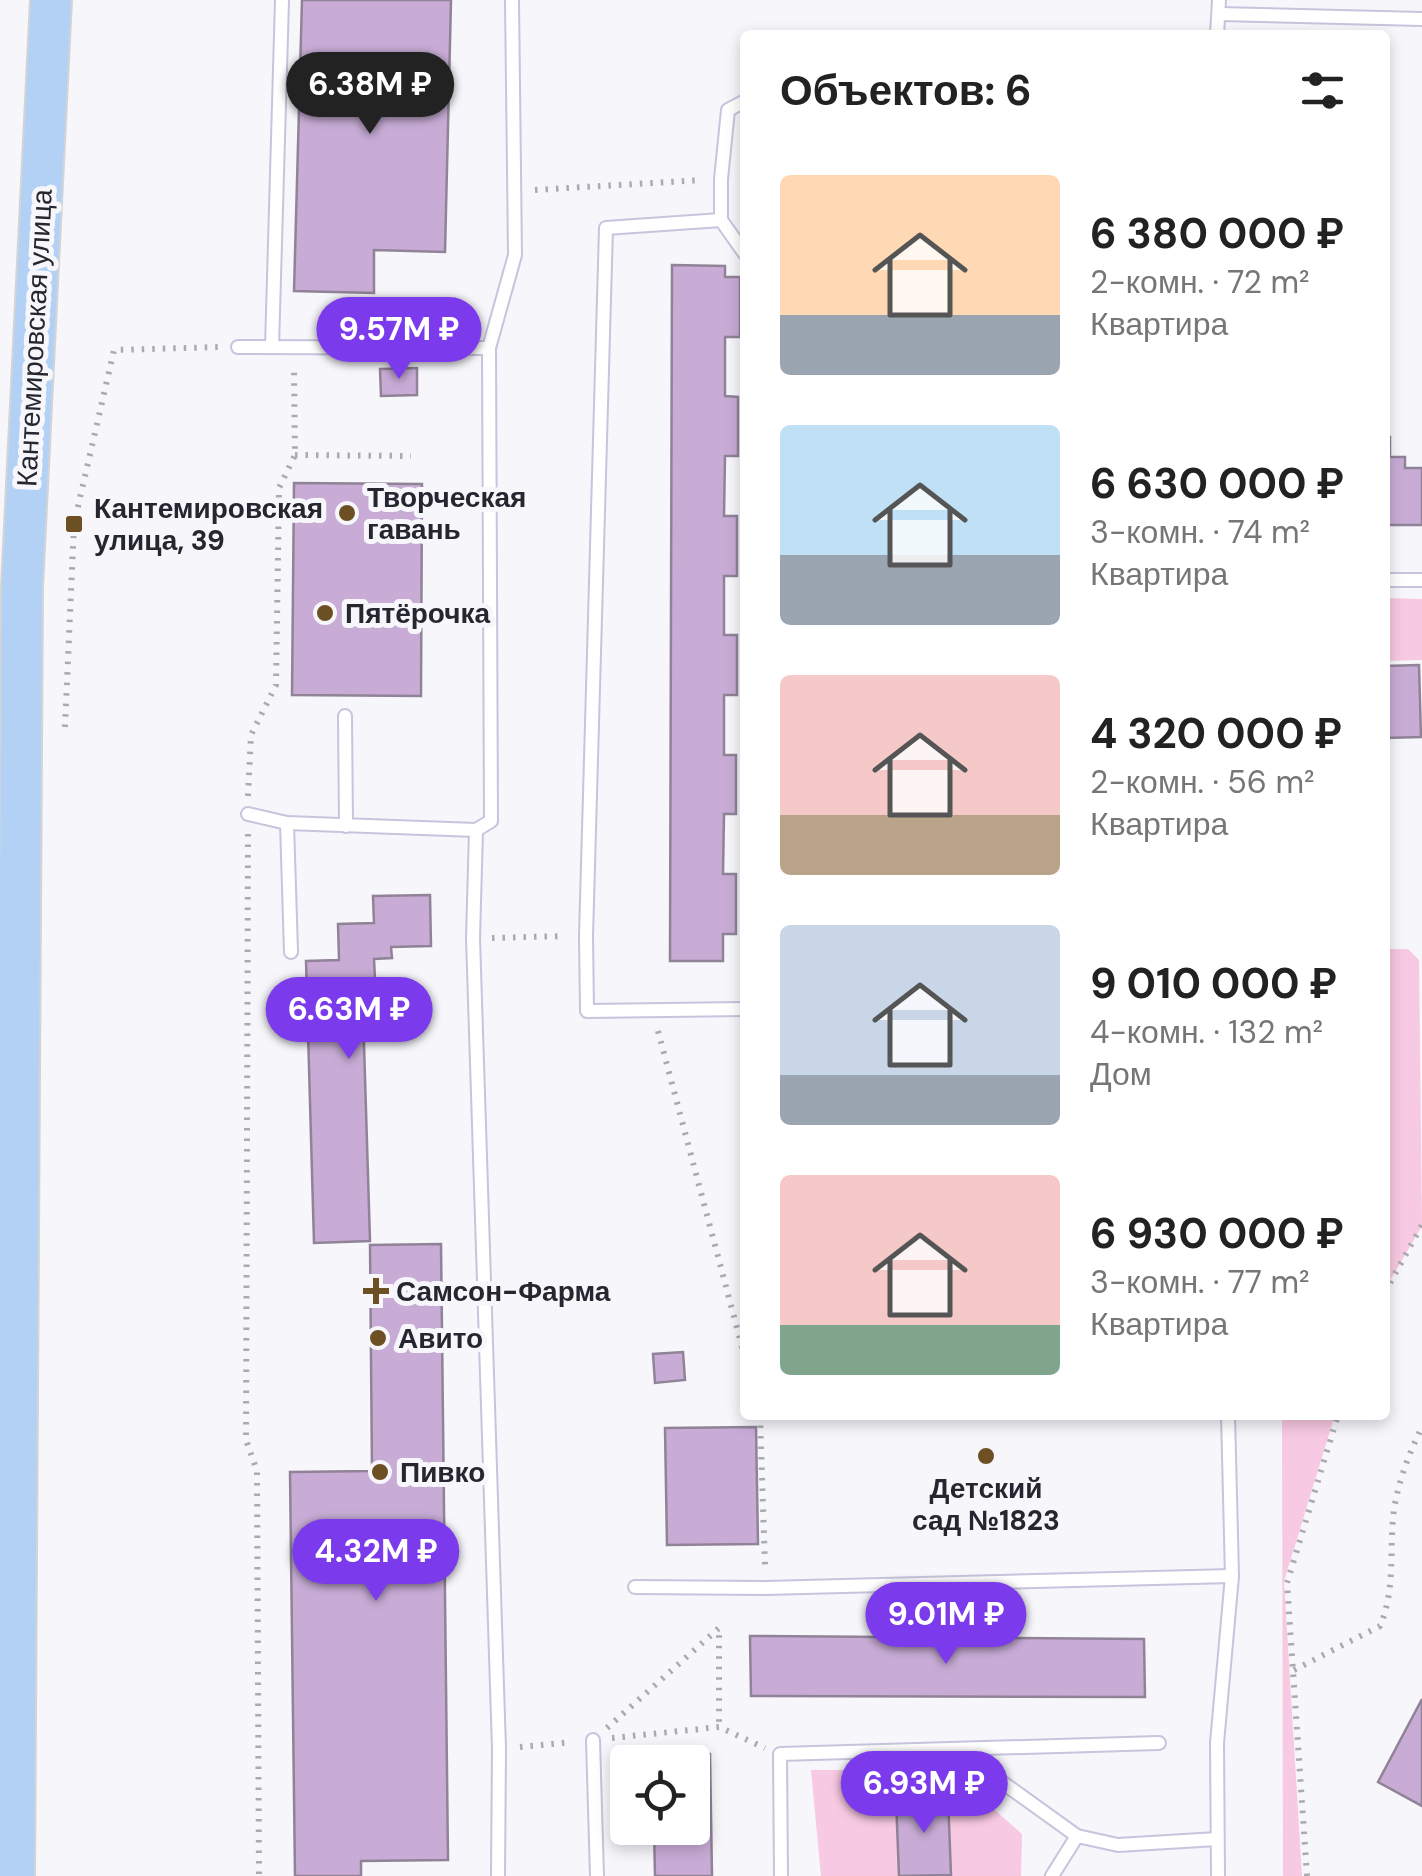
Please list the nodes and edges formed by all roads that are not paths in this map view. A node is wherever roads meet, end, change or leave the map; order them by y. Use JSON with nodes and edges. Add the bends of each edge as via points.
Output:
{"nodes":[{"id":1,"x":52,"y":0,"type":"edge"},
{"id":2,"x":282,"y":0,"type":"edge"},
{"id":3,"x":512,"y":0,"type":"edge"},
{"id":4,"x":1219,"y":7,"type":"edge"},
{"id":5,"x":1422,"y":19,"type":"edge"},
{"id":6,"x":740,"y":104,"type":"edge"},
{"id":7,"x":721,"y":220,"type":"junction"},
{"id":8,"x":740,"y":247,"type":"edge"},
{"id":9,"x":238,"y":347,"type":"road end"},
{"id":10,"x":272,"y":347,"type":"junction"},
{"id":11,"x":489,"y":348,"type":"junction"},
{"id":12,"x":1390,"y":580,"type":"edge"},
{"id":13,"x":1422,"y":580,"type":"edge"},
{"id":14,"x":345,"y":716,"type":"dead end"},
{"id":15,"x":248,"y":814,"type":"road end"},
{"id":16,"x":287,"y":824,"type":"junction"},
{"id":17,"x":346,"y":826,"type":"junction"},
{"id":18,"x":476,"y":830,"type":"junction"},
{"id":19,"x":291,"y":952,"type":"dead end"},
{"id":20,"x":740,"y":1009,"type":"edge"},
{"id":21,"x":1228,"y":1420,"type":"edge"},
{"id":22,"x":1232,"y":1576,"type":"junction"},
{"id":23,"x":635,"y":1587,"type":"dead end"},
{"id":24,"x":594,"y":1740,"type":"road end"},
{"id":25,"x":1159,"y":1743,"type":"dead end"},
{"id":26,"x":956,"y":1749,"type":"junction"},
{"id":27,"x":1077,"y":1836,"type":"junction"},
{"id":28,"x":1217,"y":1839,"type":"junction"},
{"id":29,"x":14,"y":1876,"type":"edge"},
{"id":30,"x":498,"y":1876,"type":"edge"},
{"id":31,"x":597,"y":1876,"type":"edge"},
{"id":32,"x":782,"y":1876,"type":"edge"},
{"id":33,"x":1052,"y":1876,"type":"edge"},
{"id":34,"x":1218,"y":1876,"type":"edge"}],
"edges":[{"from":1,"to":29,"type":"main road","name":"Кантемировская улица","via":[[22,587]]},
{"from":2,"to":10,"type":"lane"},
{"from":3,"to":11,"type":"lane","via":[[515,256]]},
{"from":4,"to":5,"type":"lane"},
{"from":6,"to":7,"type":"lane","via":[[728,110]]},
{"from":7,"to":8,"type":"lane"},
{"from":7,"to":20,"type":"lane","via":[[606,228],[587,1011]]},
{"from":9,"to":10,"type":"lane"},
{"from":10,"to":11,"type":"lane"},
{"from":11,"to":18,"type":"lane","via":[[491,821]]},
{"from":12,"to":13,"type":"lane"},
{"from":14,"to":17,"type":"lane"},
{"from":15,"to":16,"type":"lane"},
{"from":16,"to":17,"type":"lane"},
{"from":16,"to":19,"type":"lane"},
{"from":17,"to":18,"type":"lane"},
{"from":18,"to":30,"type":"lane","via":[[473,938]]},
{"from":21,"to":22,"type":"lane"},
{"from":22,"to":23,"type":"lane"},
{"from":22,"to":28,"type":"lane","via":[[1217,1743]]},
{"from":24,"to":31,"type":"lane"},
{"from":25,"to":26,"type":"lane"},
{"from":26,"to":27,"type":"lane"},
{"from":26,"to":32,"type":"lane","via":[[780,1754]]},
{"from":27,"to":28,"type":"lane","via":[[1118,1845]]},
{"from":27,"to":33,"type":"lane"},
{"from":28,"to":34,"type":"lane"}]}
